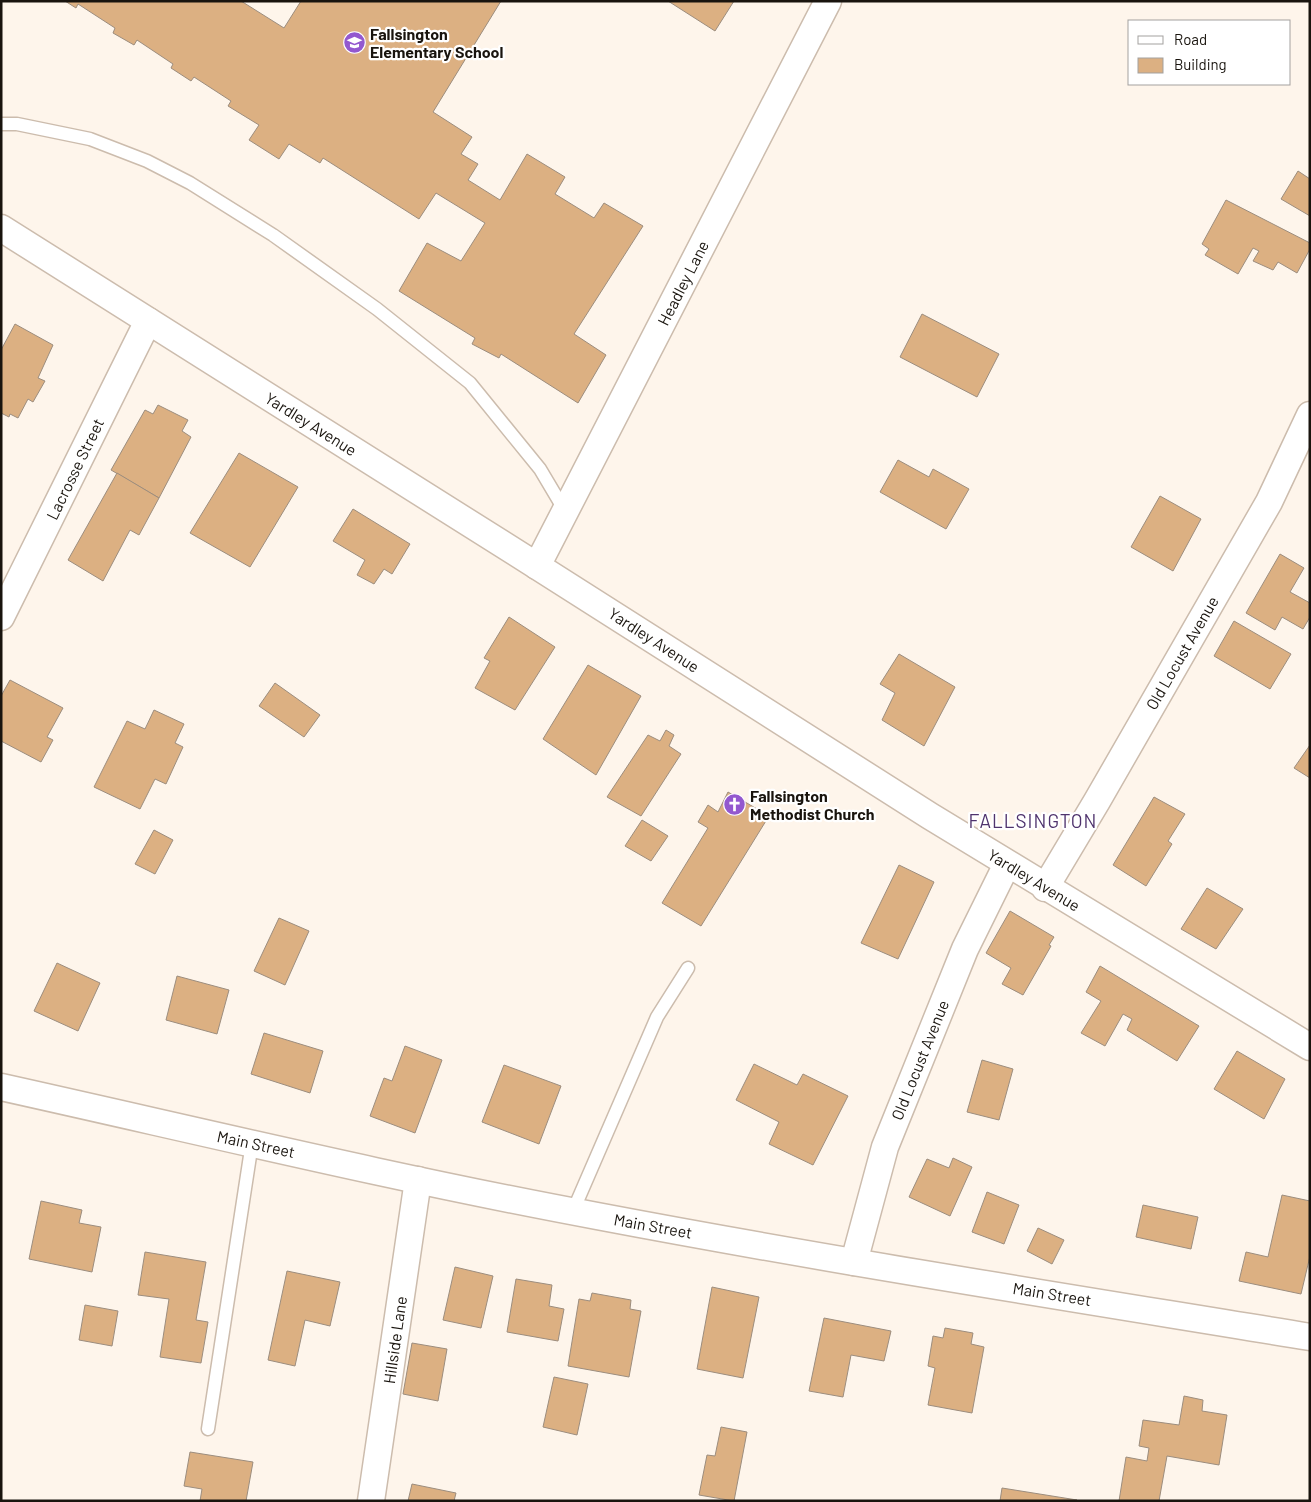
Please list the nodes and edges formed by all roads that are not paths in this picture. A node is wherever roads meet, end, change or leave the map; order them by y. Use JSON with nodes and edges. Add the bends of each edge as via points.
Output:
{"nodes":[{"id":1,"x":828,"y":1,"type":"edge"},
{"id":2,"x":1,"y":124,"type":"edge"},
{"id":3,"x":1,"y":228,"type":"edge"},
{"id":4,"x":148,"y":321,"type":"junction"},
{"id":5,"x":1306,"y":430,"type":"edge"},
{"id":6,"x":565,"y":510,"type":"junction"},
{"id":7,"x":537,"y":566,"type":"junction"},
{"id":8,"x":1,"y":617,"type":"edge"},
{"id":9,"x":1007,"y":864,"type":"junction"},
{"id":10,"x":1046,"y":888,"type":"junction"},
{"id":11,"x":688,"y":968,"type":"dead end"},
{"id":12,"x":1310,"y":1047,"type":"edge"},
{"id":13,"x":1,"y":1087,"type":"edge"},
{"id":14,"x":252,"y":1143,"type":"junction"},
{"id":15,"x":418,"y":1180,"type":"junction"},
{"id":16,"x":573,"y":1211,"type":"junction"},
{"id":17,"x":854,"y":1262,"type":"junction"},
{"id":18,"x":1310,"y":1336,"type":"edge"},
{"id":19,"x":208,"y":1429,"type":"dead end"},
{"id":20,"x":372,"y":1501,"type":"edge"}],
"edges":[{"from":1,"to":6,"type":"street","name":"Headley Lane"},
{"from":2,"to":6,"type":"lane","via":[[17,124],[90,139],[147,161],[190,183],[273,235],[376,309],[470,383],[540,469]]},
{"from":3,"to":4,"type":"street","name":"Yardley Avenue"},
{"from":4,"to":7,"type":"street","name":"Yardley Avenue"},
{"from":4,"to":8,"type":"street","name":"Lacrosse Street"},
{"from":5,"to":10,"type":"street","name":"Old Locust Avenue","via":[[1269,502]]},
{"from":6,"to":7,"type":"street","name":"Headley Lane"},
{"from":7,"to":9,"type":"street","name":"Yardley Avenue"},
{"from":9,"to":10,"type":"street","name":"Yardley Avenue"},
{"from":9,"to":17,"type":"street","name":"Old Locust Avenue","via":[[965,949],[885,1147]]},
{"from":10,"to":12,"type":"street","name":"Yardley Avenue"},
{"from":11,"to":16,"type":"lane","via":[[657,1018]]},
{"from":13,"to":14,"type":"street","name":"Main Street"},
{"from":14,"to":15,"type":"street","name":"Main Street"},
{"from":14,"to":19,"type":"lane"},
{"from":15,"to":16,"type":"street","name":"Main Street"},
{"from":15,"to":20,"type":"street","name":"Hillside Lane"},
{"from":16,"to":17,"type":"street","name":"Main Street"},
{"from":17,"to":18,"type":"street","name":"Main Street"}]}
